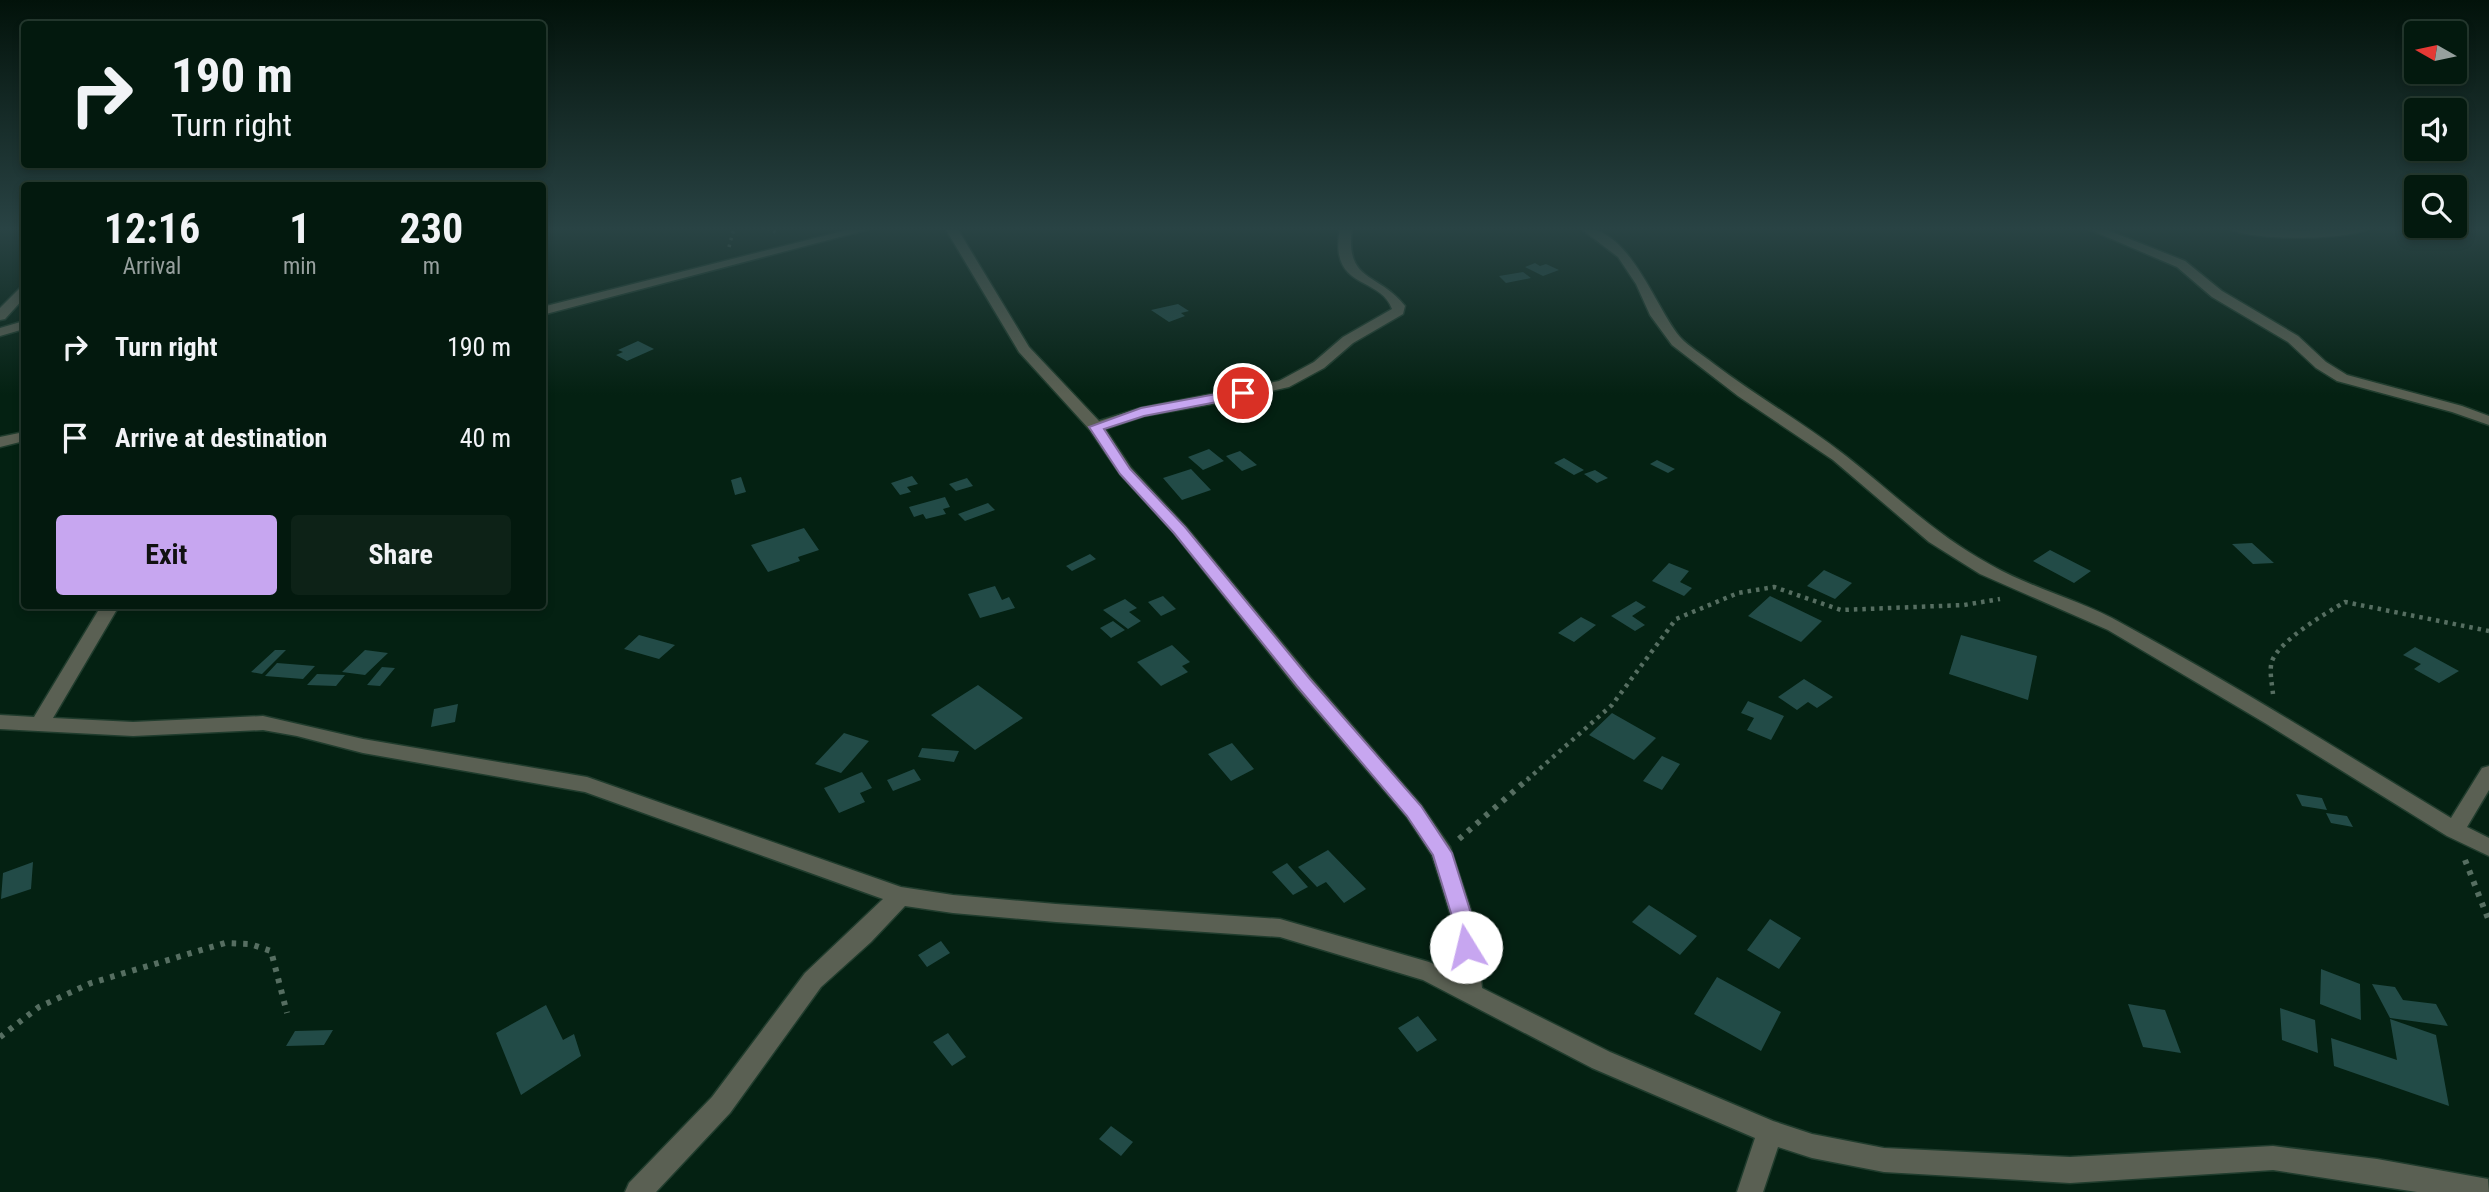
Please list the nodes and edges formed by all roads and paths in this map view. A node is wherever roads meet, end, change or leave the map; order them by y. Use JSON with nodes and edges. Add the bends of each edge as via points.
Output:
{"nodes":[{"id":1,"x":652,"y":284,"type":"edge"},
{"id":2,"x":985,"y":284,"type":"edge"},
{"id":3,"x":1373,"y":284,"type":"edge"},
{"id":4,"x":1642,"y":284,"type":"edge"},
{"id":5,"x":2205,"y":284,"type":"edge"},
{"id":6,"x":21,"y":294,"type":"edge"},
{"id":7,"x":546,"y":311,"type":"edge"},
{"id":8,"x":0,"y":316,"type":"edge"},
{"id":9,"x":21,"y":326,"type":"edge"},
{"id":10,"x":0,"y":332,"type":"edge"},
{"id":11,"x":2489,"y":421,"type":"edge"},
{"id":12,"x":1096,"y":427,"type":"junction"},
{"id":13,"x":21,"y":438,"type":"edge"},
{"id":14,"x":0,"y":442,"type":"edge"},
{"id":15,"x":2033,"y":593,"type":"junction"},
{"id":16,"x":108,"y":609,"type":"edge"},
{"id":17,"x":2489,"y":631,"type":"edge"},
{"id":18,"x":2272,"y":718,"type":"junction"},
{"id":19,"x":0,"y":722,"type":"edge"},
{"id":20,"x":40,"y":723,"type":"junction"},
{"id":21,"x":2489,"y":773,"type":"edge"},
{"id":22,"x":2454,"y":830,"type":"junction"},
{"id":23,"x":2489,"y":848,"type":"edge"},
{"id":24,"x":1442,"y":853,"type":"junction"},
{"id":25,"x":901,"y":896,"type":"junction"},
{"id":26,"x":2489,"y":921,"type":"edge"},
{"id":27,"x":1471,"y":995,"type":"junction"},
{"id":28,"x":287,"y":1013,"type":"dead end"},
{"id":29,"x":0,"y":1037,"type":"edge"},
{"id":30,"x":1770,"y":1132,"type":"junction"},
{"id":31,"x":638,"y":1192,"type":"edge"},
{"id":32,"x":1750,"y":1192,"type":"edge"},
{"id":33,"x":2488,"y":1192,"type":"edge"}],
"edges":[{"from":1,"to":7,"type":"street"},
{"from":2,"to":12,"type":"street","via":[[1024,349]]},
{"from":3,"to":12,"type":"street","via":[[1393,298],[1398,311],[1284,384],[1141,412]]},
{"from":4,"to":15,"type":"street","via":[[1677,342],[1838,457],[1935,538]]},
{"from":5,"to":11,"type":"street","via":[[2293,339],[2342,378]]},
{"from":6,"to":8,"type":"street"},
{"from":9,"to":10,"type":"street"},
{"from":12,"to":24,"type":"street","via":[[1125,471],[1388,778]]},
{"from":13,"to":14,"type":"street"},
{"from":15,"to":18,"type":"street","via":[[2114,626]]},
{"from":15,"to":24,"type":"path","via":[[1964,605],[1841,610],[1773,587],[1738,593],[1676,619],[1612,705]]},
{"from":16,"to":20,"type":"street"},
{"from":17,"to":18,"type":"path","via":[[2345,602],[2320,616],[2276,653],[2271,664]]},
{"from":18,"to":22,"type":"street"},
{"from":19,"to":20,"type":"street"},
{"from":20,"to":25,"type":"street","via":[[133,729],[263,723],[363,746],[587,785]]},
{"from":21,"to":22,"type":"street"},
{"from":22,"to":23,"type":"street"},
{"from":22,"to":26,"type":"path"},
{"from":24,"to":27,"type":"street","via":[[1464,923]]},
{"from":25,"to":27,"type":"street","via":[[1056,913],[1280,928],[1429,972]]},
{"from":25,"to":31,"type":"street","via":[[813,980],[721,1105]]},
{"from":27,"to":30,"type":"street","via":[[1601,1060]]},
{"from":28,"to":29,"type":"path","via":[[271,951],[225,943],[91,983],[39,1007]]},
{"from":30,"to":32,"type":"street"},
{"from":30,"to":33,"type":"street","via":[[1812,1146],[1884,1160],[2070,1170],[2273,1158]]}]}
